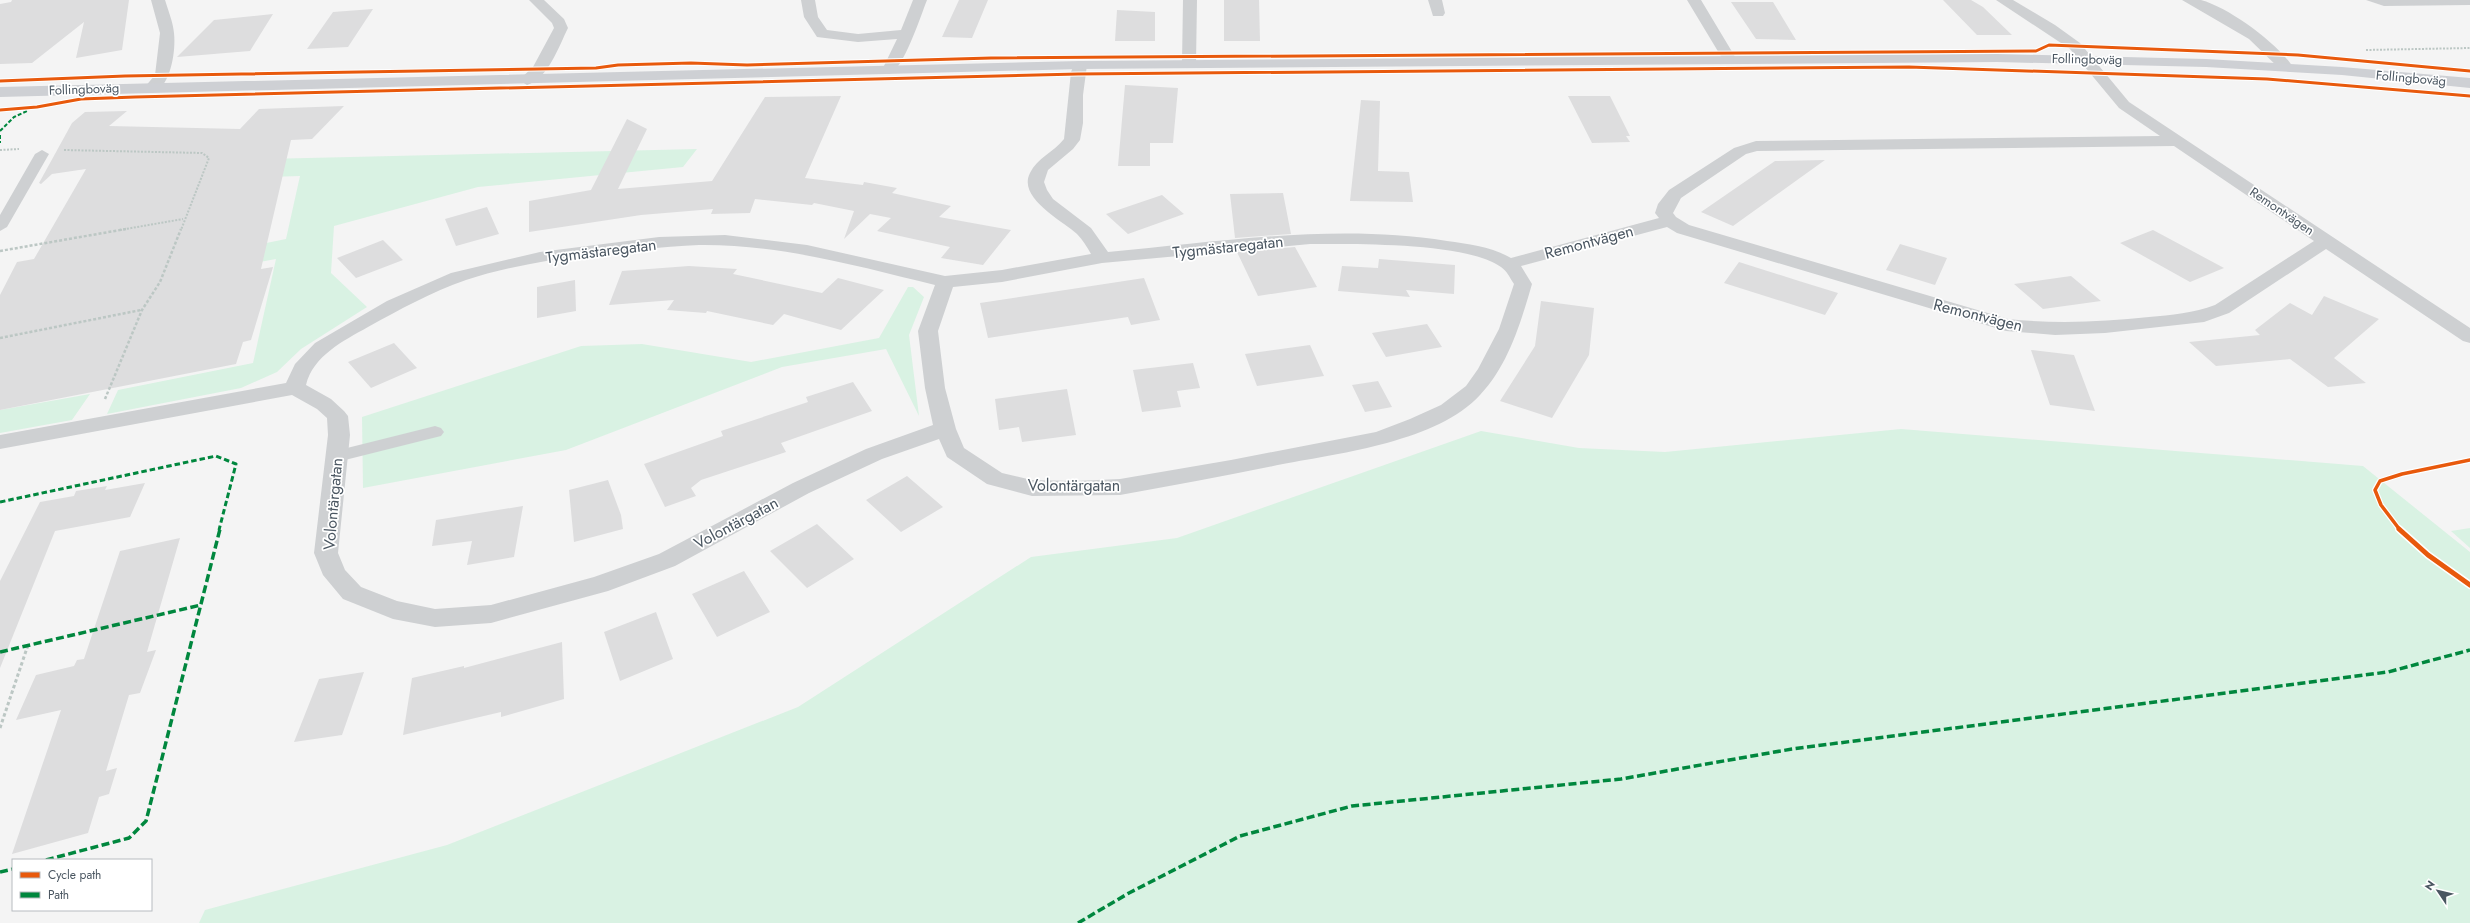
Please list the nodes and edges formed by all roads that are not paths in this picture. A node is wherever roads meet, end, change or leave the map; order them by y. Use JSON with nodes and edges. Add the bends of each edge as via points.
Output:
{"nodes":[{"id":1,"x":158,"y":0,"type":"edge"},
{"id":2,"x":536,"y":0,"type":"edge"},
{"id":3,"x":808,"y":0,"type":"edge"},
{"id":4,"x":920,"y":0,"type":"edge"},
{"id":5,"x":1190,"y":0,"type":"edge"},
{"id":6,"x":1694,"y":0,"type":"edge"},
{"id":7,"x":2003,"y":0,"type":"edge"},
{"id":8,"x":2189,"y":0,"type":"edge"},
{"id":9,"x":2372,"y":0,"type":"edge"},
{"id":10,"x":2470,"y":2,"type":"edge"},
{"id":11,"x":907,"y":34,"type":"junction"},
{"id":12,"x":2084,"y":59,"type":"junction"},
{"id":13,"x":1730,"y":60,"type":"junction"},
{"id":14,"x":1189,"y":63,"type":"junction"},
{"id":15,"x":1080,"y":65,"type":"junction"},
{"id":16,"x":2287,"y":68,"type":"junction"},
{"id":17,"x":889,"y":70,"type":"junction"},
{"id":18,"x":527,"y":80,"type":"junction"},
{"id":19,"x":2470,"y":83,"type":"edge"},
{"id":20,"x":152,"y":88,"type":"junction"},
{"id":21,"x":2,"y":94,"type":"edge"},
{"id":22,"x":2178,"y":141,"type":"junction"},
{"id":23,"x":42,"y":154,"type":"dead end"},
{"id":24,"x":1669,"y":221,"type":"junction"},
{"id":25,"x":0,"y":227,"type":"edge"},
{"id":26,"x":2326,"y":241,"type":"junction"},
{"id":27,"x":1102,"y":258,"type":"junction"},
{"id":28,"x":1508,"y":264,"type":"junction"},
{"id":29,"x":945,"y":282,"type":"junction"},
{"id":30,"x":2470,"y":337,"type":"edge"},
{"id":31,"x":295,"y":388,"type":"junction"},
{"id":32,"x":945,"y":429,"type":"junction"},
{"id":33,"x":435,"y":432,"type":"dead end"},
{"id":34,"x":0,"y":442,"type":"edge"},
{"id":35,"x":337,"y":456,"type":"junction"}],
"edges":[{"from":1,"to":20,"type":"street","via":[[167,33],[162,76]]},
{"from":2,"to":18,"type":"street","via":[[559,22],[561,28],[539,69]]},
{"from":3,"to":11,"type":"street","via":[[811,17],[822,34],[858,38]]},
{"from":4,"to":11,"type":"street"},
{"from":5,"to":14,"type":"street"},
{"from":6,"to":13,"type":"street"},
{"from":7,"to":12,"type":"street","name":"Remontvägen","via":[[2063,37],[2075,46]]},
{"from":8,"to":16,"type":"street","via":[[2228,18],[2252,33]]},
{"from":9,"to":10,"type":"lane"},
{"from":11,"to":17,"type":"street"},
{"from":12,"to":13,"type":"main road","name":"Follingboväg"},
{"from":12,"to":16,"type":"main road","name":"Follingboväg"},
{"from":12,"to":22,"type":"street","name":"Remontvägen","via":[[2124,105]]},
{"from":13,"to":14,"type":"main road","name":"Follingboväg"},
{"from":14,"to":15,"type":"main road","name":"Follingboväg"},
{"from":15,"to":17,"type":"main road","name":"Follingboväg"},
{"from":15,"to":27,"type":"street","via":[[1072,139],[1043,165],[1037,178],[1037,189],[1050,204],[1084,231],[1096,245]]},
{"from":16,"to":19,"type":"main road","name":"Follingboväg"},
{"from":17,"to":18,"type":"main road","name":"Follingboväg"},
{"from":18,"to":20,"type":"main road","name":"Follingboväg"},
{"from":20,"to":21,"type":"main road","name":"Follingboväg"},
{"from":22,"to":24,"type":"street","via":[[1756,146],[1740,151],[1674,194],[1664,214]]},
{"from":22,"to":26,"type":"street","name":"Remontvägen"},
{"from":23,"to":25,"type":"lane"},
{"from":24,"to":26,"type":"street","name":"Remontvägen","via":[[1683,229],[1970,314],[2036,329],[2065,329],[2204,316],[2240,298]]},
{"from":24,"to":28,"type":"street","name":"Remontvägen"},
{"from":26,"to":30,"type":"street","name":"Remontvägen"},
{"from":27,"to":28,"type":"street","name":"Tygmästaregatan","via":[[1271,242],[1366,238],[1402,240],[1475,251],[1504,260]]},
{"from":27,"to":29,"type":"street","name":"Tygmästaregatan","via":[[1002,276]]},
{"from":28,"to":32,"type":"street","name":"Volontärgatan","via":[[1516,270],[1523,284],[1510,329],[1488,370],[1472,390],[1448,410],[1380,438],[1120,487],[1032,488],[995,479],[955,452]]},
{"from":29,"to":31,"type":"street","name":"Tygmästaregatan","via":[[876,265],[787,248],[724,240],[655,243],[570,253],[491,267],[446,281],[388,308],[346,331],[318,351],[302,368]]},
{"from":29,"to":32,"type":"street","via":[[928,331],[935,388]]},
{"from":31,"to":34,"type":"street"},
{"from":31,"to":35,"type":"street","name":"Volontärgatan","via":[[324,404],[337,416]]},
{"from":32,"to":35,"type":"street","name":"Volontärgatan","via":[[874,454],[801,488],[667,560],[599,585],[492,614],[435,618],[393,610],[352,593],[335,575],[326,553]]},
{"from":33,"to":35,"type":"lane"}]}
